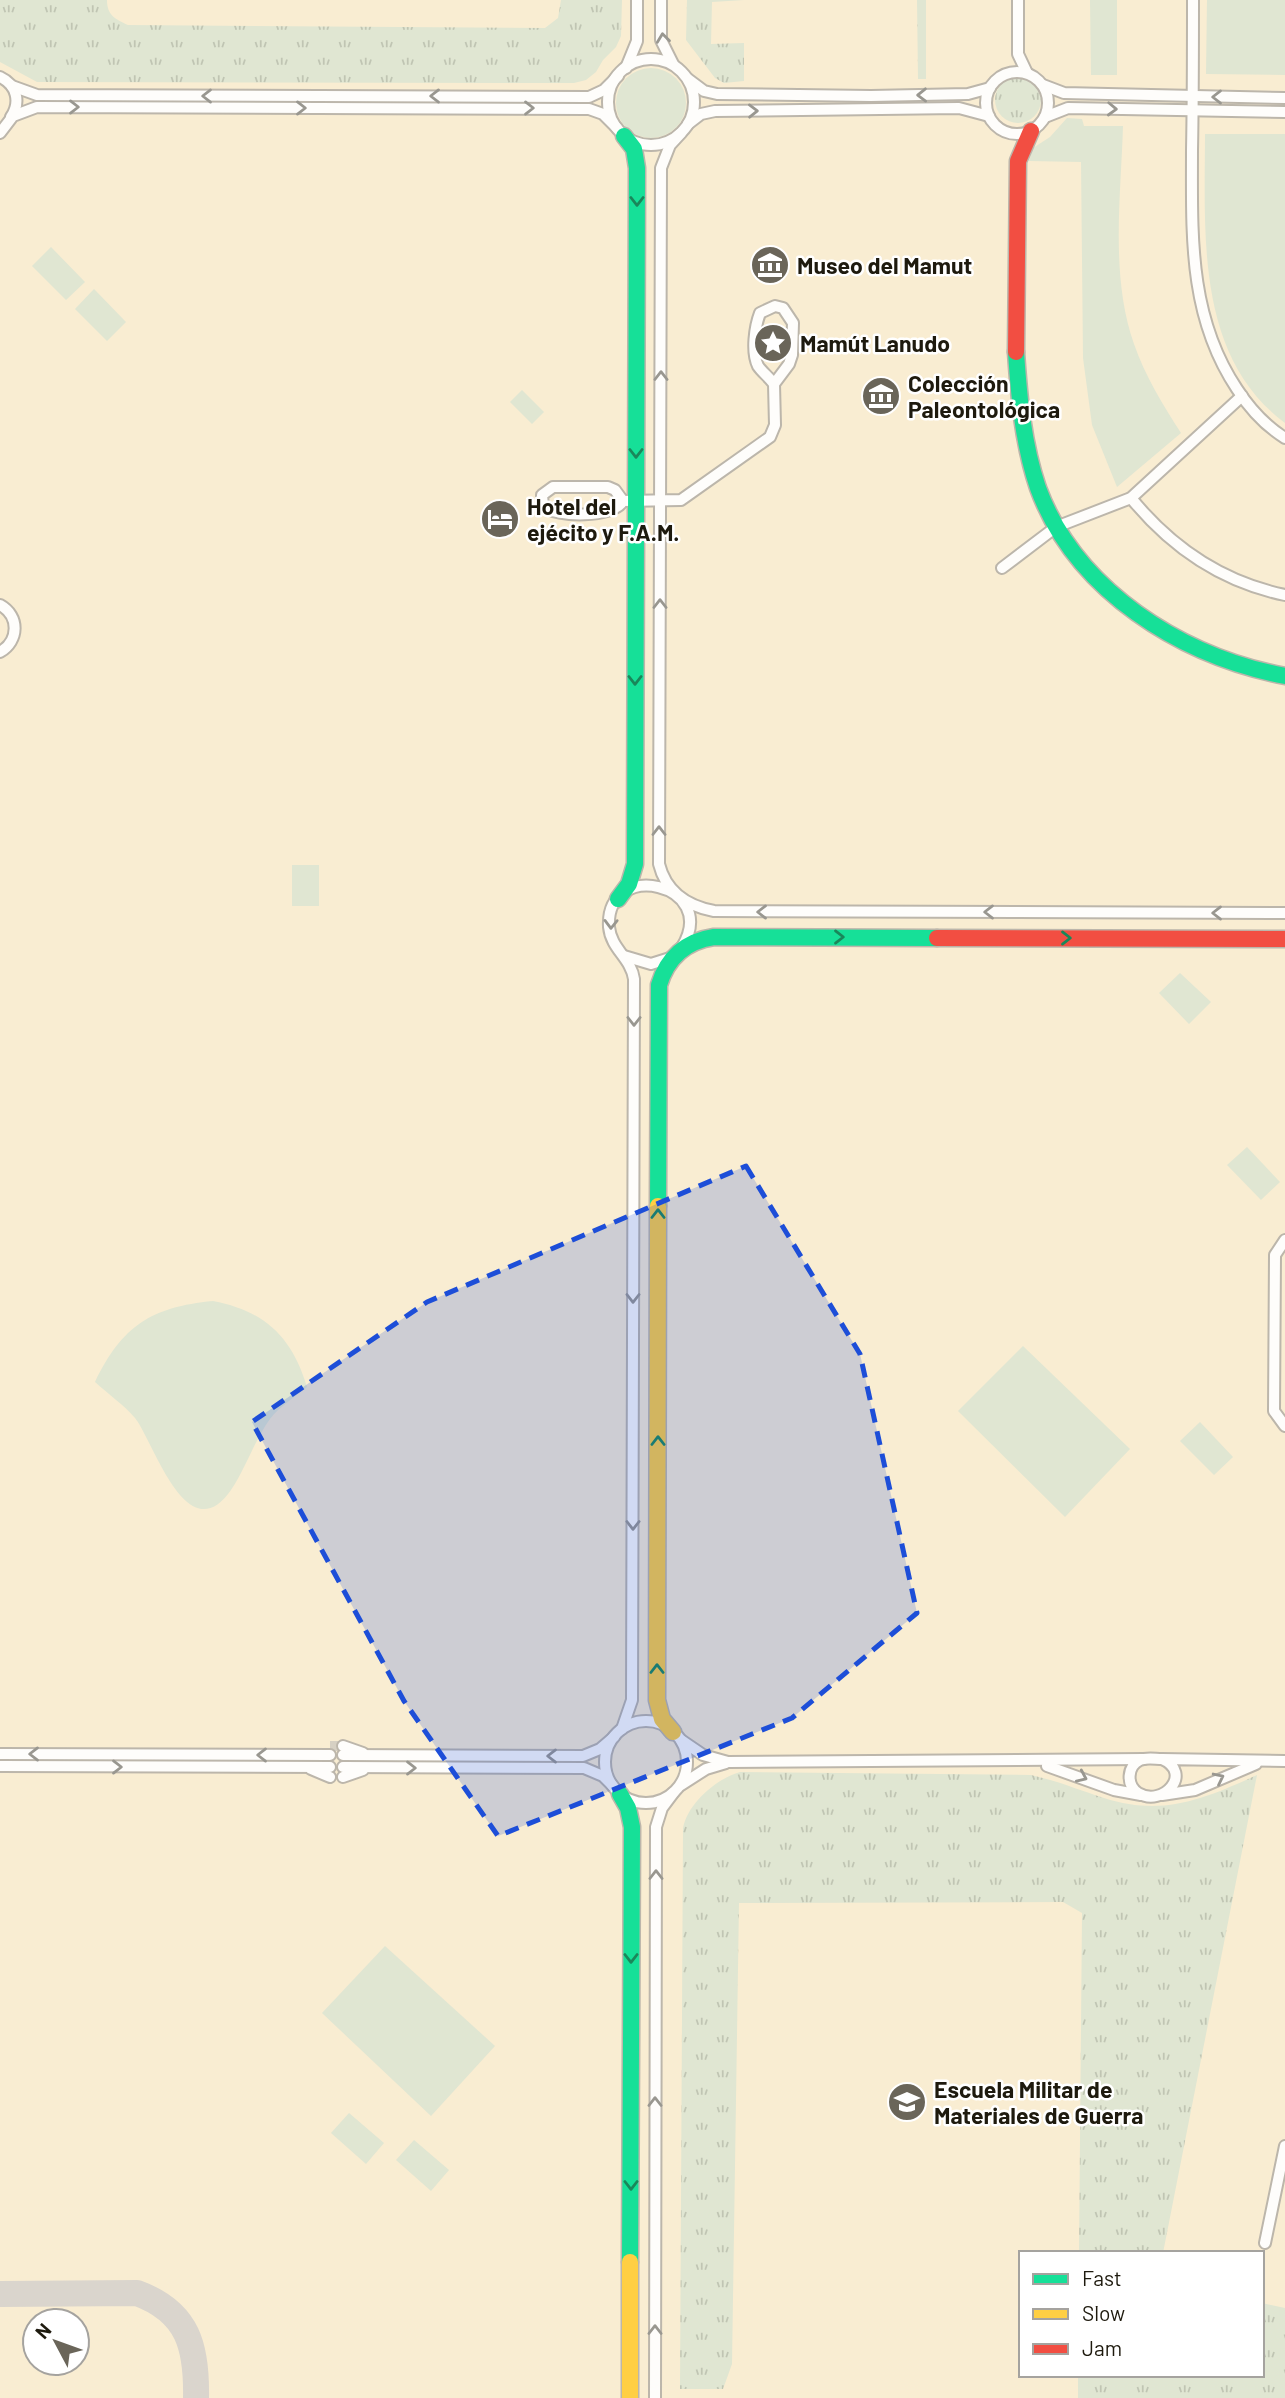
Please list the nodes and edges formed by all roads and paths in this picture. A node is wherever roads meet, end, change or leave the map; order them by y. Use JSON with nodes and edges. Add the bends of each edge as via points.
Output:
{"nodes":[{"id":1,"x":637,"y":0,"type":"edge"},
{"id":2,"x":662,"y":0,"type":"edge"},
{"id":3,"x":1018,"y":0,"type":"edge"},
{"id":4,"x":1194,"y":0,"type":"edge"},
{"id":5,"x":1018,"y":54,"type":"junction"},
{"id":6,"x":622,"y":72,"type":"junction"},
{"id":7,"x":1027,"y":73,"type":"junction"},
{"id":8,"x":1006,"y":74,"type":"junction"},
{"id":9,"x":684,"y":75,"type":"junction"},
{"id":10,"x":0,"y":77,"type":"edge"},
{"id":11,"x":1043,"y":85,"type":"junction"},
{"id":12,"x":12,"y":86,"type":"junction"},
{"id":13,"x":990,"y":88,"type":"junction"},
{"id":14,"x":1193,"y":97,"type":"junction"},
{"id":15,"x":1285,"y":98,"type":"edge"},
{"id":16,"x":1193,"y":112,"type":"junction"},
{"id":17,"x":1285,"y":112,"type":"edge"},
{"id":18,"x":989,"y":116,"type":"junction"},
{"id":19,"x":1045,"y":117,"type":"junction"},
{"id":20,"x":4,"y":122,"type":"edge"},
{"id":21,"x":685,"y":128,"type":"junction"},
{"id":22,"x":1002,"y":131,"type":"junction"},
{"id":23,"x":1031,"y":131,"type":"junction"},
{"id":24,"x":620,"y":132,"type":"junction"},
{"id":25,"x":0,"y":133,"type":"edge"},
{"id":26,"x":1018,"y":161,"type":"junction"},
{"id":27,"x":774,"y":384,"type":"junction"},
{"id":28,"x":1242,"y":396,"type":"junction"},
{"id":29,"x":1285,"y":438,"type":"edge"},
{"id":30,"x":1131,"y":498,"type":"junction"},
{"id":31,"x":630,"y":501,"type":"junction"},
{"id":32,"x":660,"y":502,"type":"junction"},
{"id":33,"x":1056,"y":527,"type":"junction"},
{"id":34,"x":1002,"y":569,"type":"dead end"},
{"id":35,"x":1285,"y":595,"type":"edge"},
{"id":36,"x":2,"y":604,"type":"edge"},
{"id":37,"x":2,"y":653,"type":"edge"},
{"id":38,"x":1285,"y":676,"type":"edge"},
{"id":39,"x":676,"y":894,"type":"junction"},
{"id":40,"x":618,"y":900,"type":"junction"},
{"id":41,"x":1285,"y":913,"type":"edge"},
{"id":42,"x":1285,"y":939,"type":"edge"},
{"id":43,"x":677,"y":953,"type":"junction"},
{"id":44,"x":624,"y":956,"type":"junction"},
{"id":45,"x":1285,"y":1240,"type":"edge"},
{"id":46,"x":1285,"y":1426,"type":"edge"},
{"id":47,"x":618,"y":1733,"type":"junction"},
{"id":48,"x":677,"y":1736,"type":"junction"},
{"id":49,"x":330,"y":1751,"type":"tunnel mouth"},
{"id":50,"x":343,"y":1751,"type":"tunnel mouth"},
{"id":51,"x":0,"y":1754,"type":"edge"},
{"id":52,"x":1144,"y":1759,"type":"junction"},
{"id":53,"x":1162,"y":1759,"type":"junction"},
{"id":54,"x":305,"y":1761,"type":"junction"},
{"id":55,"x":1020,"y":1761,"type":"junction"},
{"id":56,"x":1281,"y":1761,"type":"edge"},
{"id":57,"x":728,"y":1762,"type":"junction"},
{"id":58,"x":0,"y":1766,"type":"edge"},
{"id":59,"x":330,"y":1772,"type":"dead end"},
{"id":60,"x":343,"y":1772,"type":"dead end"},
{"id":61,"x":676,"y":1789,"type":"junction"},
{"id":62,"x":616,"y":1790,"type":"junction"},
{"id":63,"x":1144,"y":1795,"type":"junction"},
{"id":64,"x":1162,"y":1795,"type":"junction"},
{"id":65,"x":1285,"y":2146,"type":"edge"},
{"id":66,"x":1265,"y":2243,"type":"dead end"},
{"id":67,"x":630,"y":2398,"type":"edge"},
{"id":68,"x":654,"y":2398,"type":"edge"}],
"edges":[{"from":1,"to":6,"type":"street","via":[[637,41]]},
{"from":9,"to":2,"type":"street","one_way":true,"via":[[663,47]]},
{"from":3,"to":5,"type":"street"},
{"from":4,"to":14,"type":"street"},
{"from":5,"to":7,"type":"street"},
{"from":5,"to":8,"type":"street"},
{"from":6,"to":9,"type":"street","via":[[648,59],[671,64]]},
{"from":6,"to":12,"type":"street","one_way":true,"via":[[589,97],[37,95]]},
{"from":6,"to":24,"type":"street","via":[[609,96],[611,118]]},
{"from":7,"to":8,"type":"street"},
{"from":7,"to":11,"type":"street"},
{"from":8,"to":13,"type":"street"},
{"from":13,"to":9,"type":"street","one_way":true,"via":[[968,94],[717,94],[704,91]]},
{"from":9,"to":21,"type":"street","via":[[694,102]]},
{"from":10,"to":12,"type":"street"},
{"from":11,"to":14,"type":"street","via":[[1063,93]]},
{"from":11,"to":19,"type":"street","via":[[1049,101]]},
{"from":12,"to":20,"type":"street","via":[[16,107]]},
{"from":13,"to":18,"type":"street","via":[[986,97]]},
{"from":15,"to":14,"type":"street","one_way":true},
{"from":14,"to":16,"type":"street"},
{"from":16,"to":17,"type":"street"},
{"from":19,"to":16,"type":"street","one_way":true,"via":[[1068,108]]},
{"from":16,"to":28,"type":"street","via":[[1192,239],[1198,295],[1213,345]]},
{"from":21,"to":18,"type":"street","one_way":true,"via":[[701,114],[715,111],[959,108]]},
{"from":18,"to":22,"type":"street"},
{"from":19,"to":23,"type":"street"},
{"from":20,"to":24,"type":"street","one_way":true,"via":[[37,107],[589,108],[603,114]]},
{"from":20,"to":25,"type":"street"},
{"from":21,"to":24,"type":"street","via":[[673,139],[653,145]]},
{"from":32,"to":21,"type":"street","one_way":true,"via":[[661,168],[670,145]]},
{"from":22,"to":23,"type":"street"},
{"from":22,"to":26,"type":"street"},
{"from":23,"to":26,"type":"street"},
{"from":24,"to":31,"type":"street","one_way":true,"via":[[631,144],[637,162]]},
{"from":26,"to":33,"type":"street","via":[[1020,405],[1033,466]]},
{"from":27,"to":27,"type":"street","via":[[792,355],[793,323],[783,308],[775,306],[760,313],[755,345],[758,366]]},
{"from":27,"to":32,"type":"street","via":[[775,425],[766,442],[681,500]]},
{"from":28,"to":29,"type":"street","via":[[1257,416]]},
{"from":28,"to":30,"type":"street"},
{"from":30,"to":33,"type":"street"},
{"from":30,"to":35,"type":"street","via":[[1164,533],[1202,562],[1237,580]]},
{"from":31,"to":31,"type":"street","via":[[606,513],[555,513],[541,501],[545,490],[553,487],[608,487]]},
{"from":31,"to":32,"type":"street"},
{"from":31,"to":40,"type":"street","one_way":true,"via":[[635,864]]},
{"from":39,"to":32,"type":"street","one_way":true,"via":[[659,864]]},
{"from":33,"to":34,"type":"street"},
{"from":33,"to":38,"type":"street","via":[[1100,581],[1153,625],[1215,657]]},
{"from":36,"to":37,"type":"street","via":[[16,629]]},
{"from":39,"to":40,"type":"street","via":[[646,884]]},
{"from":41,"to":39,"type":"street","one_way":true,"via":[[714,911]]},
{"from":39,"to":43,"type":"street","via":[[689,923],[684,945]]},
{"from":40,"to":44,"type":"street","one_way":true,"via":[[609,929]]},
{"from":43,"to":42,"type":"street","one_way":true,"via":[[696,940],[714,937]]},
{"from":43,"to":44,"type":"street","via":[[651,964]]},
{"from":48,"to":43,"type":"street","one_way":true,"via":[[662,1719],[657,1700],[659,985]]},
{"from":44,"to":47,"type":"street","one_way":true,"via":[[632,968],[634,985],[632,1700]]},
{"from":45,"to":46,"type":"street","via":[[1275,1255],[1274,1385],[1274,1411]]},
{"from":47,"to":48,"type":"street","via":[[632,1724],[654,1722]]},
{"from":47,"to":50,"type":"street","one_way":true,"via":[[583,1756]]},
{"from":47,"to":62,"type":"street","via":[[605,1756]]},
{"from":48,"to":57,"type":"street","via":[[703,1755]]},
{"from":48,"to":61,"type":"street","via":[[686,1769]]},
{"from":49,"to":54,"type":"street"},
{"from":54,"to":51,"type":"street","one_way":true},
{"from":52,"to":53,"type":"street"},
{"from":52,"to":55,"type":"street"},
{"from":52,"to":63,"type":"street","via":[[1135,1763],[1129,1776],[1132,1786]]},
{"from":53,"to":56,"type":"street"},
{"from":53,"to":64,"type":"street","via":[[1171,1763],[1176,1776],[1171,1790]]},
{"from":58,"to":54,"type":"street","one_way":true},
{"from":54,"to":59,"type":"street"},
{"from":55,"to":57,"type":"street"},
{"from":55,"to":63,"type":"street","one_way":true},
{"from":64,"to":56,"type":"street","one_way":true,"via":[[1195,1790],[1232,1772]]},
{"from":57,"to":61,"type":"street","via":[[696,1774]]},
{"from":60,"to":62,"type":"street","one_way":true,"via":[[372,1768],[584,1768],[603,1776]]},
{"from":61,"to":62,"type":"street","via":[[666,1798],[648,1803]]},
{"from":68,"to":61,"type":"street","one_way":true,"via":[[656,1827],[662,1808]]},
{"from":62,"to":67,"type":"street","one_way":true,"via":[[628,1808],[632,1827]]},
{"from":63,"to":64,"type":"street"},
{"from":65,"to":66,"type":"street"}]}
